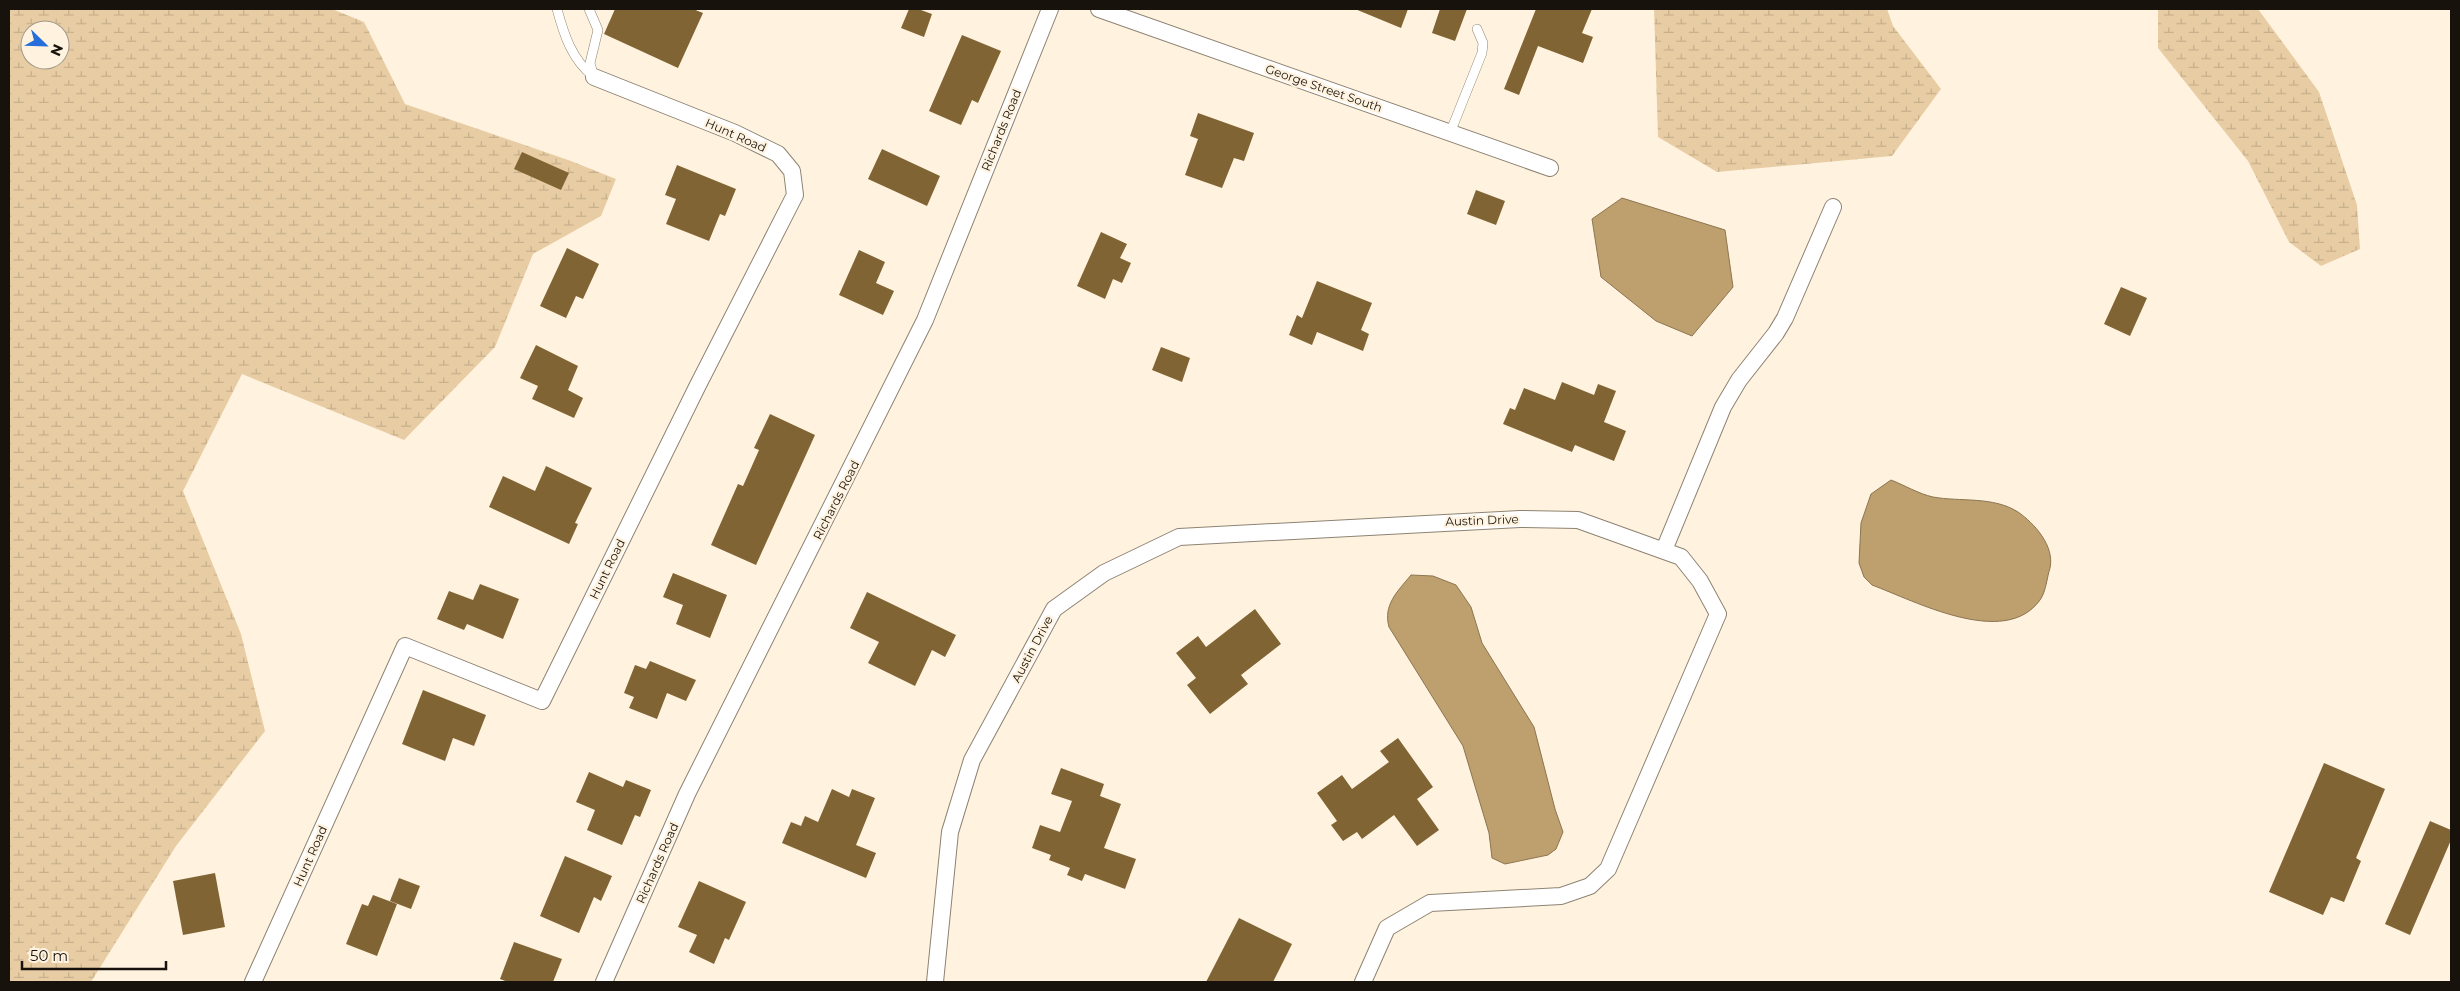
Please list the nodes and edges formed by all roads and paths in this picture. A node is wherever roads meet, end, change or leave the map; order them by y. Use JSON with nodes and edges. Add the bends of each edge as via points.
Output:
{"nodes":[{"id":1,"x":557,"y":9,"type":"edge"},
{"id":2,"x":589,"y":9,"type":"edge"},
{"id":3,"x":1050,"y":9,"type":"edge"},
{"id":4,"x":1098,"y":9,"type":"edge"},
{"id":5,"x":1477,"y":29,"type":"dead end"},
{"id":6,"x":594,"y":77,"type":"junction"},
{"id":7,"x":1450,"y":133,"type":"junction"},
{"id":8,"x":1550,"y":168,"type":"dead end"},
{"id":9,"x":1833,"y":207,"type":"dead end"},
{"id":10,"x":1664,"y":550,"type":"junction"},
{"id":11,"x":253,"y":982,"type":"edge"},
{"id":12,"x":604,"y":982,"type":"edge"},
{"id":13,"x":935,"y":982,"type":"edge"},
{"id":14,"x":1363,"y":982,"type":"edge"}],
"edges":[{"from":1,"to":6,"type":"lane","via":[[572,52],[580,66]]},
{"from":2,"to":6,"type":"lane","via":[[598,30],[590,63]]},
{"from":3,"to":12,"type":"street","name":"Richards Road","via":[[925,320],[687,794]]},
{"from":4,"to":7,"type":"street","name":"George Street South"},
{"from":5,"to":7,"type":"lane","via":[[1483,43],[1482,53]]},
{"from":6,"to":11,"type":"street","name":"Hunt Road","via":[[735,133],[778,154],[792,171],[795,194],[542,701],[405,646]]},
{"from":7,"to":8,"type":"street","name":"George Street South"},
{"from":9,"to":10,"type":"street","via":[[1781,326],[1739,380],[1723,407]]},
{"from":10,"to":13,"type":"street","name":"Austin Drive","via":[[1578,520],[1510,519],[1178,536],[1104,573],[1054,609],[972,760],[950,832]]},
{"from":10,"to":14,"type":"street","name":"Austin Drive","via":[[1681,557],[1700,581],[1718,614],[1608,870],[1590,886],[1561,896],[1430,903],[1387,928]]}]}
